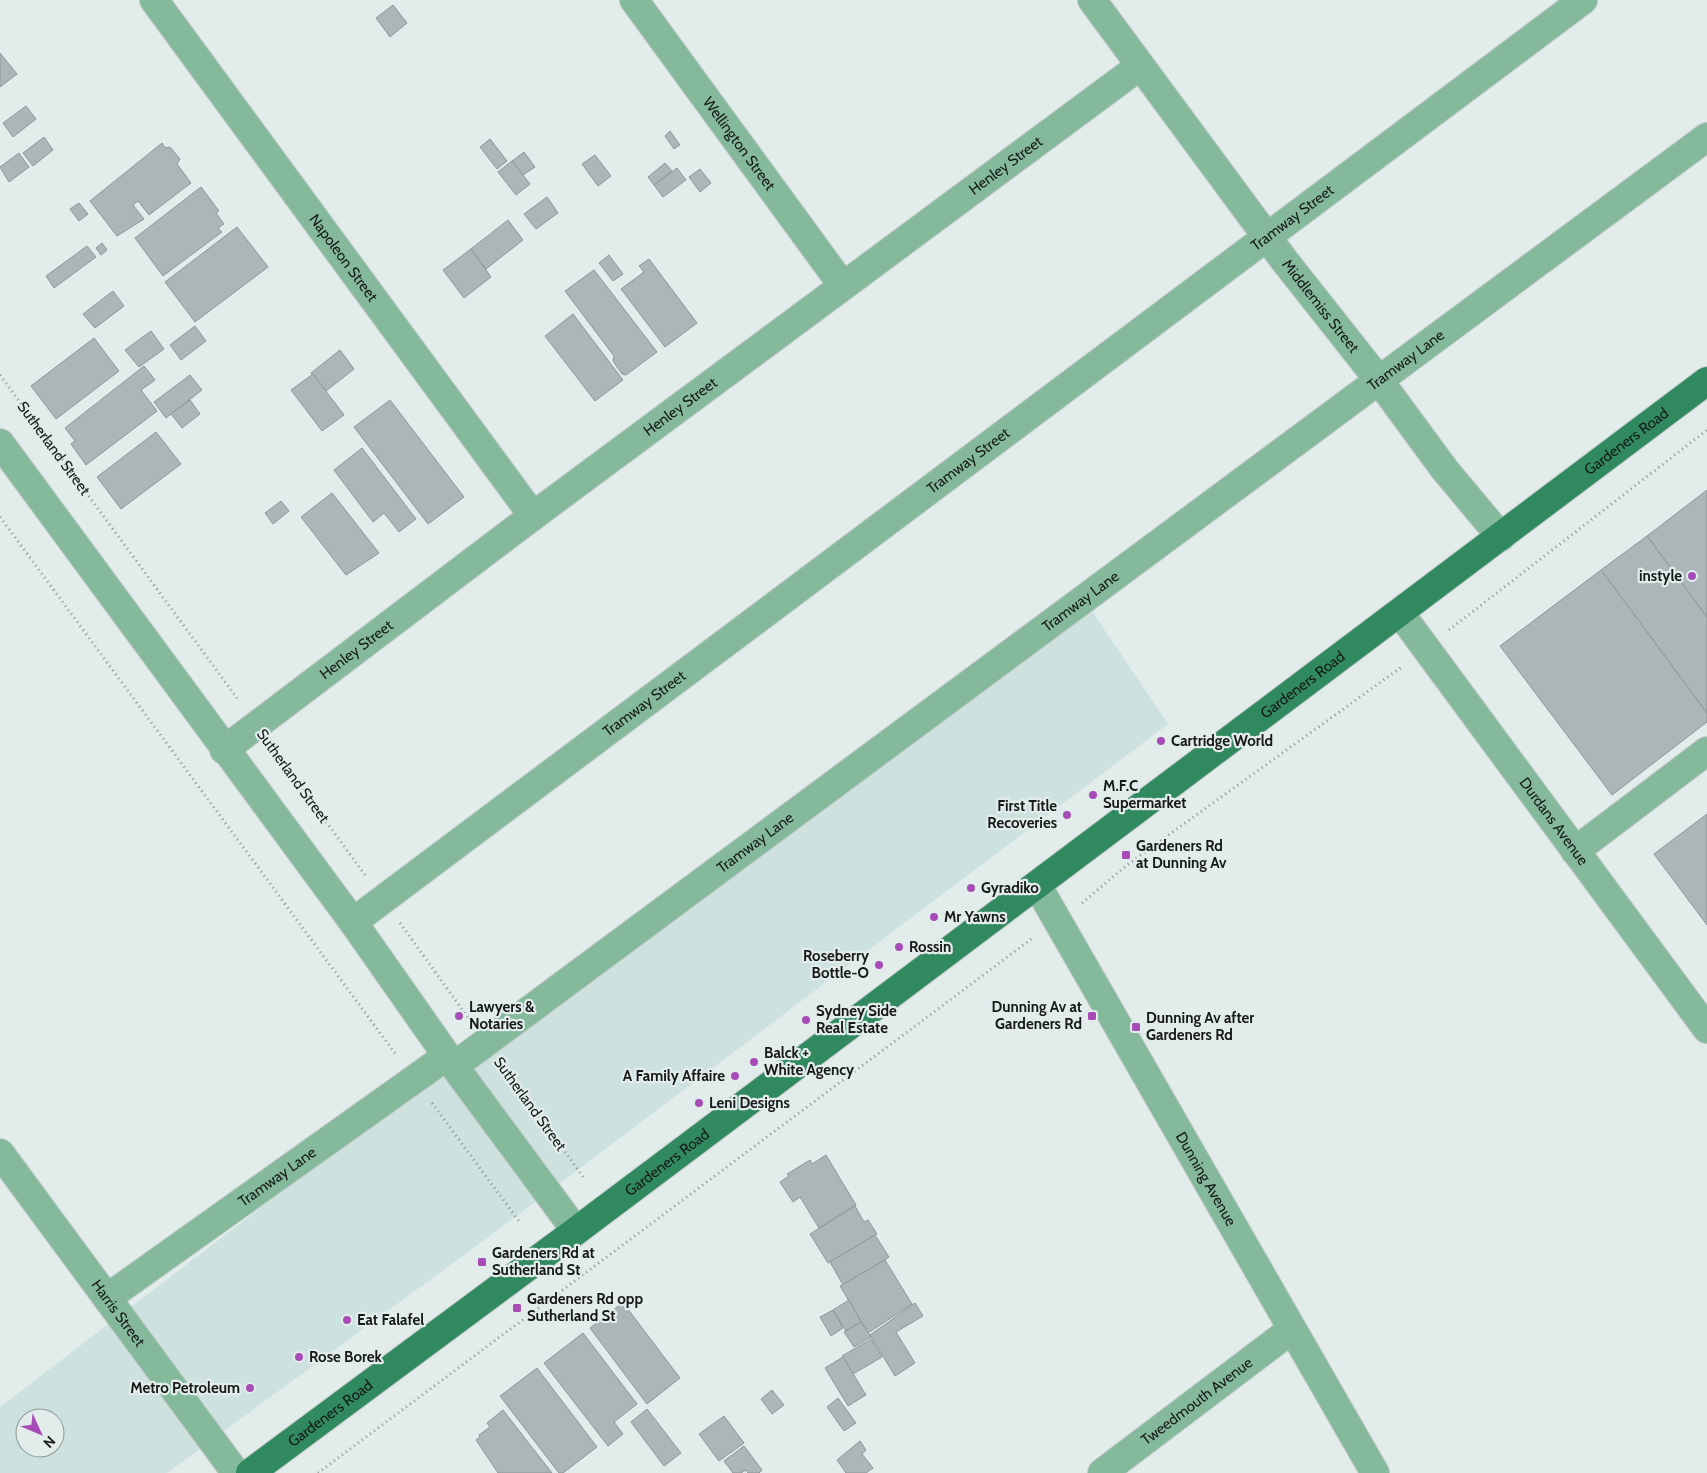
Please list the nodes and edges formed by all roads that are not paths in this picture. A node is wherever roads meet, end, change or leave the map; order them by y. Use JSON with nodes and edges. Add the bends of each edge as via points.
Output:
{"nodes":[{"id":1,"x":154,"y":0,"type":"edge"},
{"id":2,"x":634,"y":0,"type":"edge"},
{"id":3,"x":1092,"y":0,"type":"edge"},
{"id":4,"x":1583,"y":0,"type":"edge"},
{"id":5,"x":1140,"y":66,"type":"junction"},
{"id":6,"x":1707,"y":137,"type":"edge"},
{"id":7,"x":1267,"y":237,"type":"junction"},
{"id":8,"x":843,"y":286,"type":"junction"},
{"id":9,"x":1378,"y":379,"type":"junction"},
{"id":10,"x":1707,"y":381,"type":"edge"},
{"id":11,"x":0,"y":443,"type":"edge"},
{"id":12,"x":533,"y":516,"type":"junction"},
{"id":13,"x":1501,"y":537,"type":"junction"},
{"id":14,"x":1400,"y":613,"type":"junction"},
{"id":15,"x":224,"y":750,"type":"junction"},
{"id":16,"x":1707,"y":751,"type":"edge"},
{"id":17,"x":1575,"y":851,"type":"junction"},
{"id":18,"x":1037,"y":885,"type":"junction"},
{"id":19,"x":353,"y":922,"type":"junction"},
{"id":20,"x":1707,"y":1029,"type":"edge"},
{"id":21,"x":451,"y":1061,"type":"junction"},
{"id":22,"x":0,"y":1153,"type":"edge"},
{"id":23,"x":576,"y":1231,"type":"junction"},
{"id":24,"x":107,"y":1298,"type":"junction"},
{"id":25,"x":1291,"y":1330,"type":"junction"},
{"id":26,"x":236,"y":1473,"type":"edge"},
{"id":27,"x":250,"y":1473,"type":"edge"},
{"id":28,"x":1102,"y":1473,"type":"edge"},
{"id":29,"x":1375,"y":1473,"type":"edge"}],
"edges":[{"from":1,"to":12,"type":"street","name":"Napoleon Street"},
{"from":2,"to":8,"type":"street","name":"Wellington Street"},
{"from":3,"to":5,"type":"street","name":"Middlemiss Street"},
{"from":4,"to":7,"type":"street","name":"Tramway Street"},
{"from":5,"to":7,"type":"street","name":"Middlemiss Street"},
{"from":5,"to":8,"type":"street","name":"Henley Street"},
{"from":6,"to":9,"type":"street","name":"Tramway Lane"},
{"from":7,"to":9,"type":"street","name":"Middlemiss Street"},
{"from":7,"to":19,"type":"street","name":"Tramway Street"},
{"from":8,"to":12,"type":"street","name":"Henley Street"},
{"from":9,"to":13,"type":"street","name":"Middlemiss Street","via":[[1445,470]]},
{"from":9,"to":21,"type":"street","name":"Tramway Lane","via":[[486,1042]]},
{"from":10,"to":13,"type":"main road","name":"Gardeners Road"},
{"from":11,"to":15,"type":"street"},
{"from":12,"to":15,"type":"street","name":"Henley Street"},
{"from":13,"to":14,"type":"main road","name":"Gardeners Road"},
{"from":14,"to":17,"type":"street","name":"Durdans Avenue"},
{"from":14,"to":18,"type":"main road","name":"Gardeners Road"},
{"from":15,"to":19,"type":"street"},
{"from":16,"to":17,"type":"street"},
{"from":17,"to":20,"type":"street","name":"Durdans Avenue"},
{"from":18,"to":23,"type":"main road","name":"Gardeners Road"},
{"from":18,"to":25,"type":"street","name":"Dunning Avenue"},
{"from":19,"to":21,"type":"street"},
{"from":21,"to":23,"type":"street"},
{"from":21,"to":24,"type":"street","name":"Tramway Lane","via":[[414,1079]]},
{"from":22,"to":24,"type":"street","name":"Harris Street"},
{"from":23,"to":27,"type":"main road","name":"Gardeners Road"},
{"from":24,"to":26,"type":"street","name":"Harris Street"},
{"from":25,"to":28,"type":"street","name":"Tweedmouth Avenue"},
{"from":25,"to":29,"type":"street","name":"Dunning Avenue"}]}
